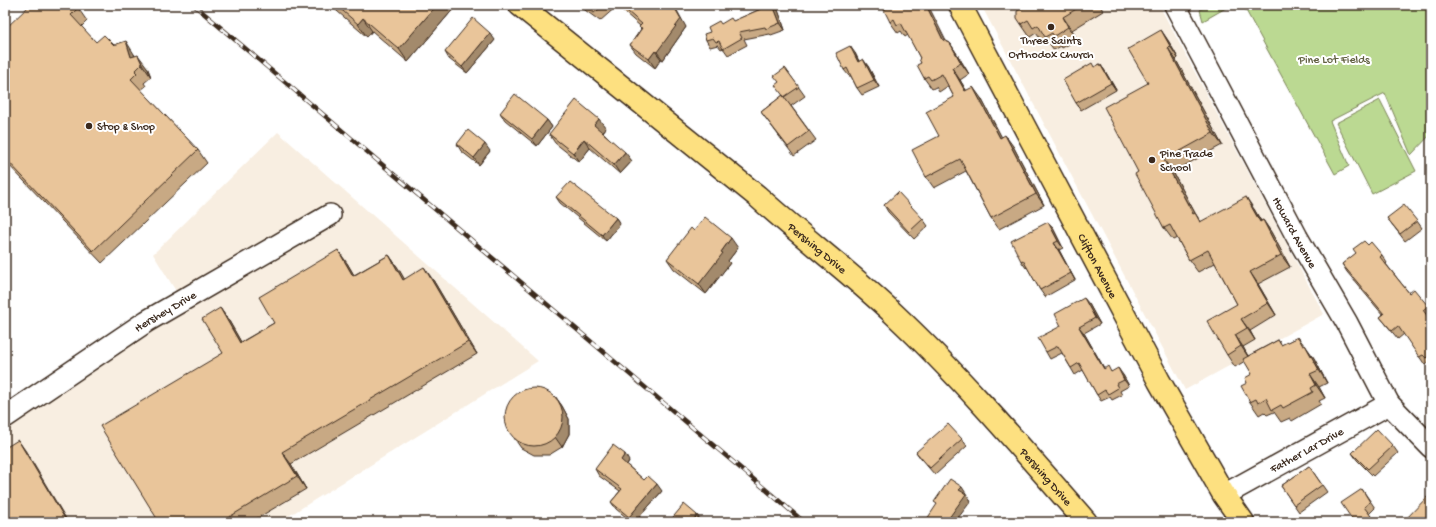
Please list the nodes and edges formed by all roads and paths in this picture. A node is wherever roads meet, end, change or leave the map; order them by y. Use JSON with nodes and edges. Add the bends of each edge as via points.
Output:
{"nodes":[{"id":1,"x":520,"y":5,"type":"edge"},
{"id":2,"x":960,"y":5,"type":"edge"},
{"id":3,"x":1175,"y":5,"type":"edge"},
{"id":4,"x":330,"y":215,"type":"dead end"},
{"id":5,"x":1389,"y":404,"type":"junction"},
{"id":6,"x":5,"y":417,"type":"edge"},
{"id":7,"x":1431,"y":447,"type":"edge"},
{"id":8,"x":1224,"y":495,"type":"junction"},
{"id":9,"x":1086,"y":522,"type":"edge"},
{"id":10,"x":1243,"y":522,"type":"edge"}],
"edges":[{"from":1,"to":9,"type":"main road","name":"Pershing Drive","via":[[757,196],[879,300],[926,345]]},
{"from":2,"to":8,"type":"main road","name":"Clifton Avenue","via":[[1159,381]]},
{"from":3,"to":5,"type":"street","name":"Howard Avenue"},
{"from":4,"to":6,"type":"street","name":"Hershey Drive","via":[[147,320]]},
{"from":5,"to":7,"type":"street","name":"Howard Avenue"},
{"from":5,"to":8,"type":"street","name":"Father Lar Drive"},
{"from":8,"to":10,"type":"main road","name":"Clifton Avenue"}]}
